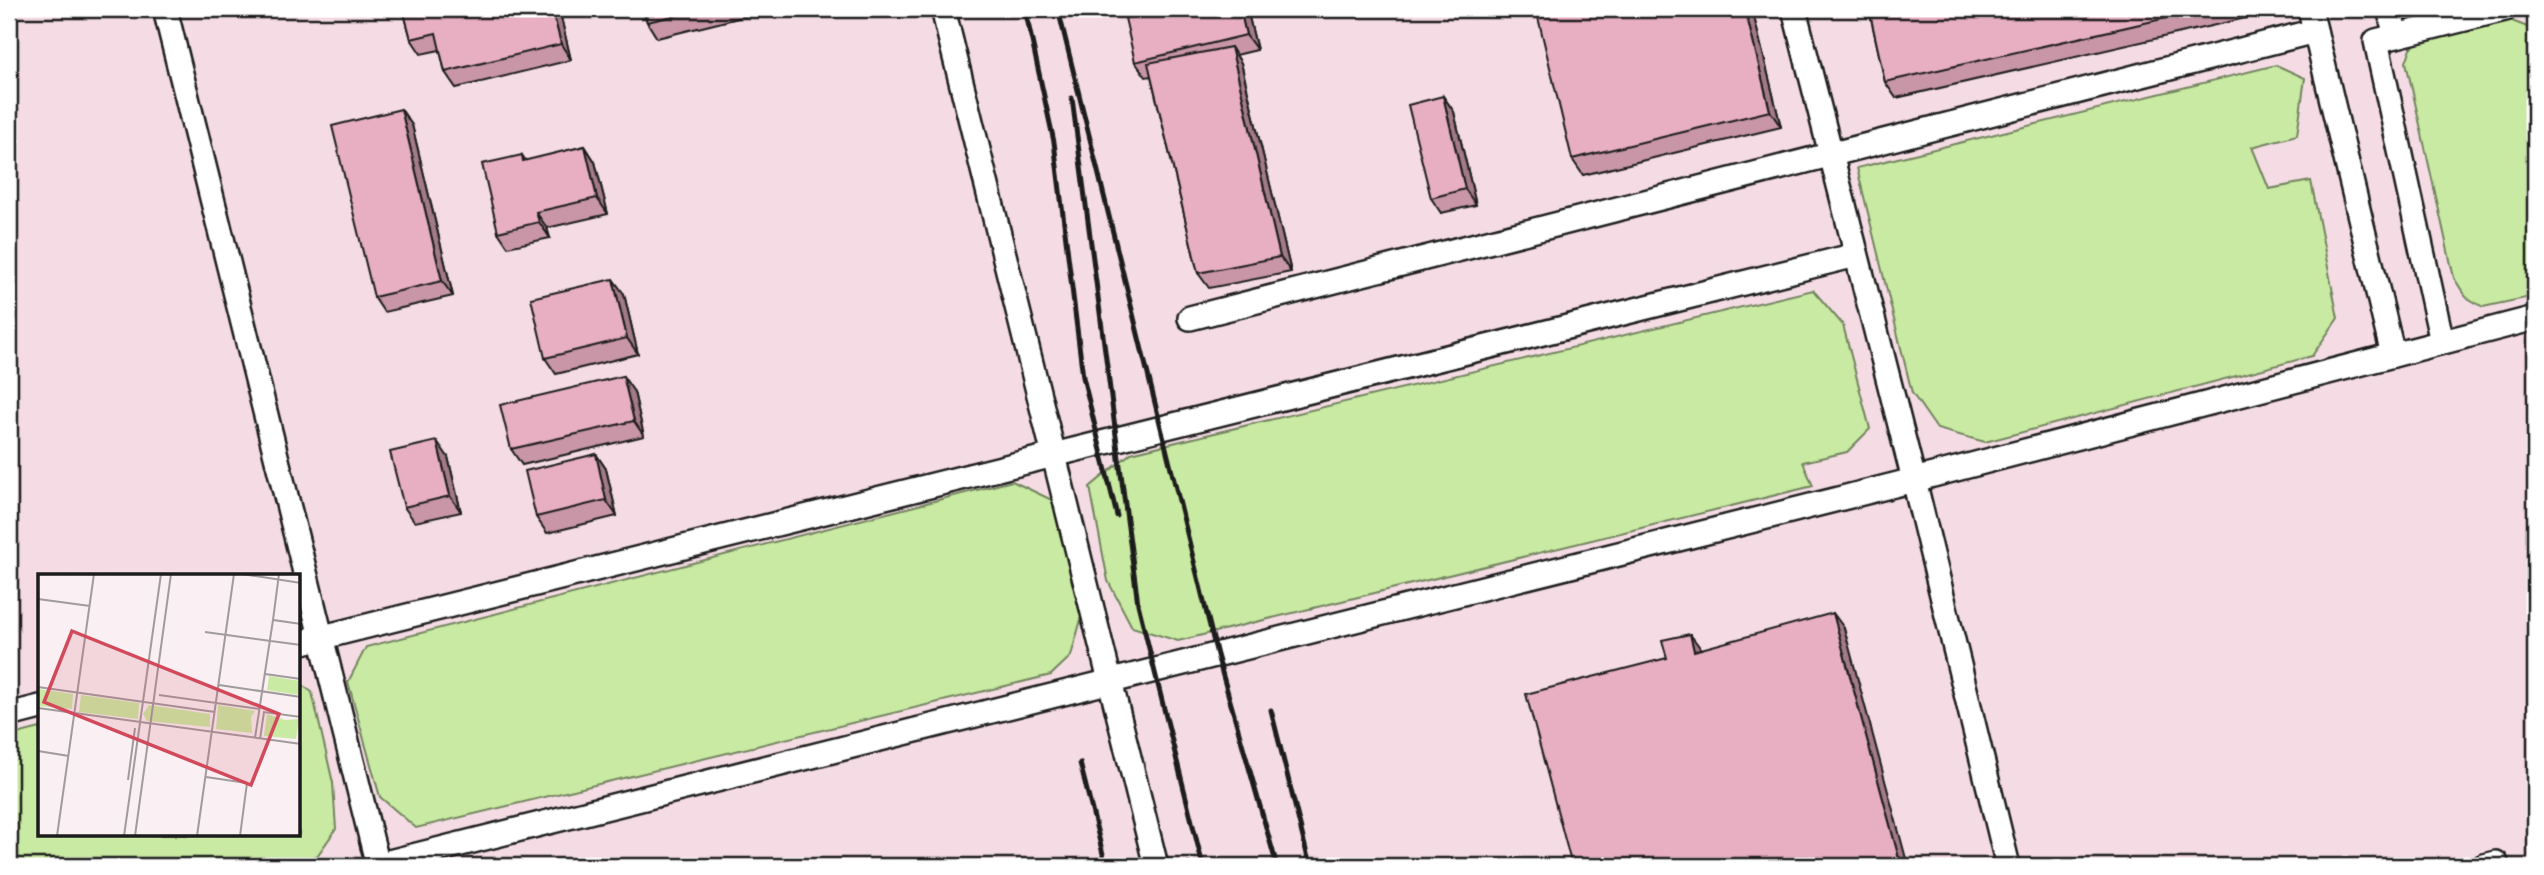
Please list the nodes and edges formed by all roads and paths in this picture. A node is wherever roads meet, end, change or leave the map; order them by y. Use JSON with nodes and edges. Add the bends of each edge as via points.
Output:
{"nodes":[{"id":1,"x":165,"y":9,"type":"edge"},
{"id":2,"x":943,"y":9,"type":"edge"},
{"id":3,"x":1794,"y":9,"type":"edge"},
{"id":4,"x":2310,"y":9,"type":"edge"},
{"id":5,"x":2389,"y":9,"type":"edge"},
{"id":6,"x":2505,"y":9,"type":"edge"},
{"id":7,"x":2315,"y":32,"type":"junction"},
{"id":8,"x":2396,"y":36,"type":"junction"},
{"id":9,"x":1830,"y":155,"type":"junction"},
{"id":10,"x":1856,"y":255,"type":"junction"},
{"id":11,"x":1190,"y":318,"type":"dead end"},
{"id":12,"x":2535,"y":318,"type":"edge"},
{"id":13,"x":2442,"y":342,"type":"junction"},
{"id":14,"x":2393,"y":355,"type":"junction"},
{"id":15,"x":1053,"y":454,"type":"junction"},
{"id":16,"x":1914,"y":480,"type":"junction"},
{"id":17,"x":295,"y":574,"type":"edge"},
{"id":18,"x":301,"y":601,"type":"edge"},
{"id":19,"x":310,"y":640,"type":"edge"},
{"id":20,"x":1110,"y":682,"type":"junction"},
{"id":21,"x":38,"y":708,"type":"edge"},
{"id":22,"x":9,"y":715,"type":"edge"},
{"id":23,"x":376,"y":866,"type":"edge"},
{"id":24,"x":1156,"y":866,"type":"edge"},
{"id":25,"x":2008,"y":866,"type":"edge"},
{"id":26,"x":2484,"y":866,"type":"edge"},
{"id":27,"x":2497,"y":866,"type":"edge"}],
"edges":[{"from":1,"to":17,"type":"lane"},
{"from":2,"to":15,"type":"lane"},
{"from":3,"to":9,"type":"lane"},
{"from":4,"to":7,"type":"lane"},
{"from":5,"to":8,"type":"lane"},
{"from":6,"to":8,"type":"lane"},
{"from":7,"to":9,"type":"lane"},
{"from":7,"to":14,"type":"lane"},
{"from":8,"to":13,"type":"lane","via":[[2376,41]]},
{"from":9,"to":10,"type":"lane"},
{"from":9,"to":11,"type":"lane"},
{"from":10,"to":15,"type":"lane"},
{"from":10,"to":16,"type":"lane"},
{"from":12,"to":13,"type":"lane"},
{"from":13,"to":14,"type":"lane"},
{"from":14,"to":16,"type":"lane"},
{"from":15,"to":19,"type":"lane"},
{"from":15,"to":20,"type":"lane"},
{"from":16,"to":20,"type":"lane"},
{"from":16,"to":25,"type":"lane"},
{"from":18,"to":19,"type":"lane"},
{"from":19,"to":23,"type":"lane"},
{"from":20,"to":23,"type":"lane"},
{"from":20,"to":24,"type":"lane"},
{"from":21,"to":22,"type":"lane"},
{"from":26,"to":27,"type":"lane"}]}
